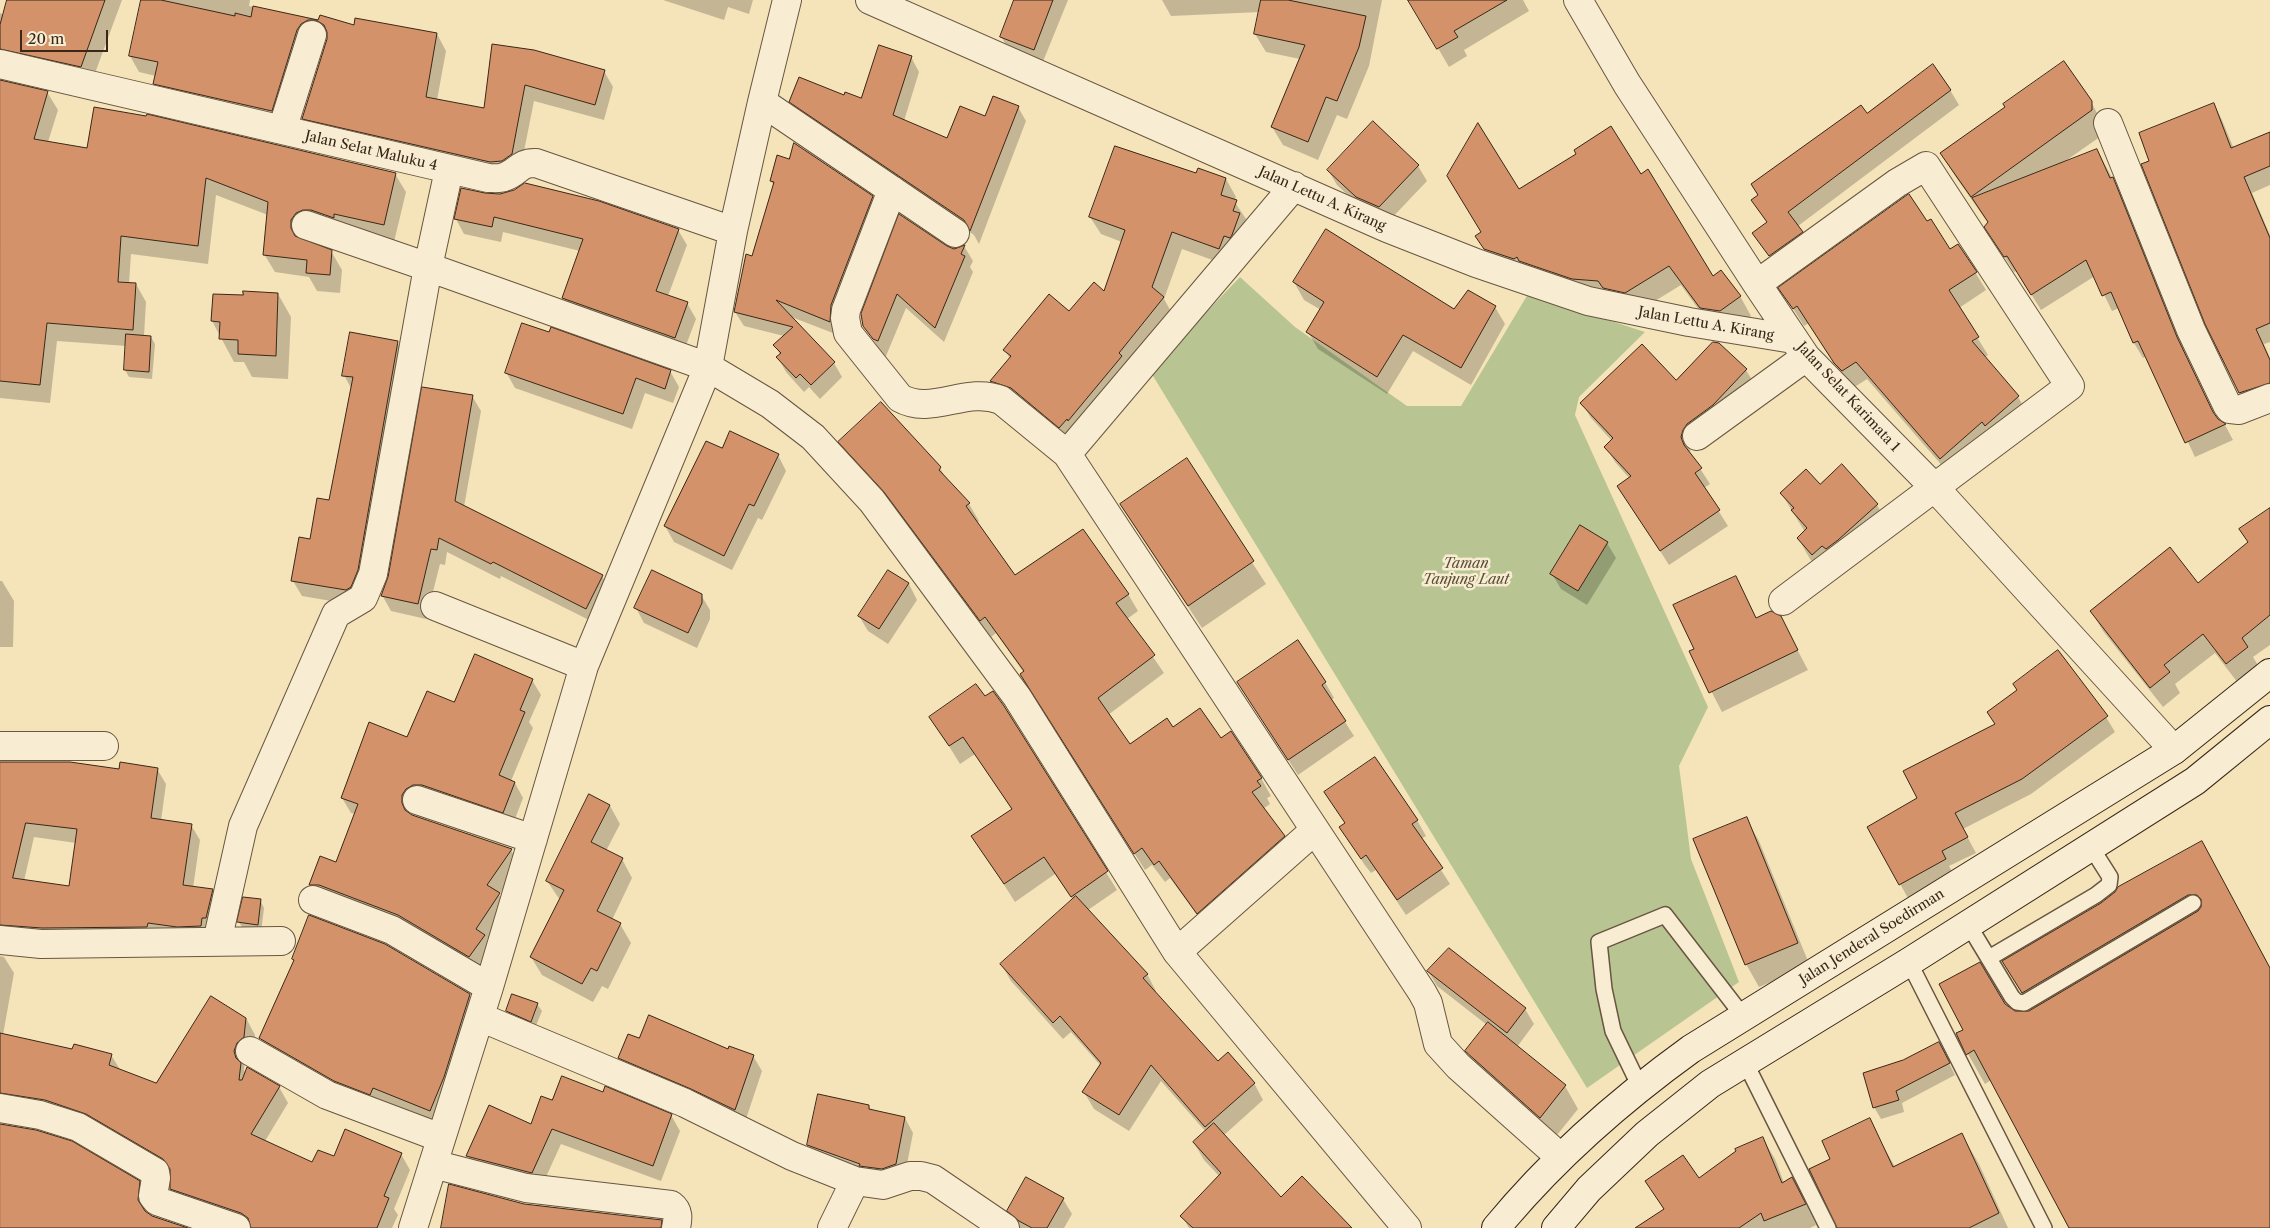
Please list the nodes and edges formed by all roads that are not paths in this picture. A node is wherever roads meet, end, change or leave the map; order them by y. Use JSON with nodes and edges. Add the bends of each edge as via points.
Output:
{"nodes":[{"id":1,"x":787,"y":0,"type":"edge"},
{"id":2,"x":870,"y":0,"type":"edge"},
{"id":3,"x":1578,"y":0,"type":"edge"},
{"id":4,"x":312,"y":35,"type":"dead end"},
{"id":5,"x":0,"y":64,"type":"edge"},
{"id":6,"x":762,"y":102,"type":"junction"},
{"id":7,"x":2108,"y":123,"type":"dead end"},
{"id":8,"x":282,"y":130,"type":"junction"},
{"id":9,"x":449,"y":170,"type":"junction"},
{"id":10,"x":1294,"y":186,"type":"junction"},
{"id":11,"x":892,"y":190,"type":"junction"},
{"id":12,"x":306,"y":225,"type":"dead end"},
{"id":13,"x":733,"y":231,"type":"junction"},
{"id":14,"x":955,"y":233,"type":"dead end"},
{"id":15,"x":428,"y":267,"type":"junction"},
{"id":16,"x":1757,"y":284,"type":"junction"},
{"id":17,"x":1800,"y":348,"type":"junction"},
{"id":18,"x":708,"y":366,"type":"junction"},
{"id":19,"x":2270,"y":398,"type":"edge"},
{"id":20,"x":1697,"y":436,"type":"dead end"},
{"id":21,"x":1067,"y":454,"type":"junction"},
{"id":22,"x":1935,"y":488,"type":"junction"},
{"id":23,"x":1783,"y":601,"type":"dead end"},
{"id":24,"x":436,"y":606,"type":"dead end"},
{"id":25,"x":584,"y":666,"type":"junction"},
{"id":26,"x":2270,"y":673,"type":"edge"},
{"id":27,"x":2270,"y":720,"type":"edge"},
{"id":28,"x":0,"y":746,"type":"edge"},
{"id":29,"x":104,"y":746,"type":"dead end"},
{"id":30,"x":2174,"y":750,"type":"junction"},
{"id":31,"x":417,"y":800,"type":"dead end"},
{"id":32,"x":1315,"y":830,"type":"junction"},
{"id":33,"x":533,"y":839,"type":"junction"},
{"id":34,"x":2091,"y":847,"type":"junction"},
{"id":35,"x":313,"y":900,"type":"dead end"},
{"id":36,"x":2193,"y":903,"type":"dead end"},
{"id":37,"x":1968,"y":924,"type":"junction"},
{"id":38,"x":0,"y":940,"type":"edge"},
{"id":39,"x":281,"y":941,"type":"dead end"},
{"id":40,"x":217,"y":942,"type":"junction"},
{"id":41,"x":1177,"y":952,"type":"junction"},
{"id":42,"x":1990,"y":958,"type":"junction"},
{"id":43,"x":1909,"y":962,"type":"junction"},
{"id":44,"x":489,"y":987,"type":"junction"},
{"id":45,"x":1743,"y":1016,"type":"junction"},
{"id":46,"x":480,"y":1017,"type":"junction"},
{"id":47,"x":250,"y":1051,"type":"dead end"},
{"id":48,"x":1744,"y":1062,"type":"junction"},
{"id":49,"x":1640,"y":1087,"type":"junction"},
{"id":50,"x":0,"y":1108,"type":"edge"},
{"id":51,"x":442,"y":1138,"type":"junction"},
{"id":52,"x":1560,"y":1157,"type":"junction"},
{"id":53,"x":433,"y":1164,"type":"junction"},
{"id":54,"x":855,"y":1181,"type":"junction"},
{"id":55,"x":236,"y":1228,"type":"edge"},
{"id":56,"x":413,"y":1228,"type":"edge"},
{"id":57,"x":676,"y":1228,"type":"edge"},
{"id":58,"x":832,"y":1228,"type":"edge"},
{"id":59,"x":1005,"y":1228,"type":"edge"},
{"id":60,"x":1407,"y":1228,"type":"edge"},
{"id":61,"x":1496,"y":1228,"type":"edge"},
{"id":62,"x":1556,"y":1228,"type":"edge"},
{"id":63,"x":1828,"y":1228,"type":"edge"},
{"id":64,"x":2044,"y":1228,"type":"edge"}],
"edges":[{"from":1,"to":6,"type":"street"},
{"from":2,"to":10,"type":"street","name":"Jalan Lettu A. Kirang"},
{"from":3,"to":16,"type":"street","name":"Jalan Selat Karimata 1","via":[[1627,84]]},
{"from":4,"to":8,"type":"street"},
{"from":5,"to":8,"type":"street","name":"Jalan Selat Maluku 4"},
{"from":6,"to":11,"type":"street"},
{"from":6,"to":13,"type":"street"},
{"from":7,"to":19,"type":"street","via":[[2191,330],[2227,405],[2230,409],[2239,410]]},
{"from":8,"to":9,"type":"street","name":"Jalan Selat Maluku 4"},
{"from":9,"to":13,"type":"street","name":"Jalan Selat Maluku 4","via":[[504,178],[519,166],[536,163]]},
{"from":9,"to":15,"type":"street"},
{"from":10,"to":17,"type":"street","name":"Jalan Lettu A. Kirang","via":[[1476,263],[1588,301]]},
{"from":10,"to":21,"type":"street"},
{"from":11,"to":14,"type":"street"},
{"from":11,"to":21,"type":"street","via":[[846,310],[844,318],[848,333],[900,398],[927,404],[970,396],[1001,400]]},
{"from":12,"to":15,"type":"street"},
{"from":13,"to":18,"type":"street"},
{"from":15,"to":18,"type":"street"},
{"from":15,"to":40,"type":"street","via":[[374,574],[363,598],[336,614],[252,804],[237,849]]},
{"from":16,"to":17,"type":"street","name":"Jalan Selat Karimata 1"},
{"from":16,"to":22,"type":"street","via":[[1897,183],[1926,166],[2070,386]]},
{"from":17,"to":20,"type":"street"},
{"from":17,"to":22,"type":"street","name":"Jalan Selat Karimata 1"},
{"from":18,"to":25,"type":"street"},
{"from":18,"to":41,"type":"street","via":[[770,404],[813,438],[872,501],[1017,697]]},
{"from":21,"to":32,"type":"street"},
{"from":22,"to":23,"type":"street"},
{"from":22,"to":30,"type":"street","name":"Jalan Selat Karimata 1"},
{"from":24,"to":25,"type":"street"},
{"from":25,"to":33,"type":"street"},
{"from":26,"to":30,"type":"street","name":"Jalan Jenderal Soedirman"},
{"from":27,"to":34,"type":"street","via":[[2195,781]]},
{"from":28,"to":29,"type":"street"},
{"from":30,"to":45,"type":"street","name":"Jalan Jenderal Soedirman"},
{"from":31,"to":33,"type":"street"},
{"from":32,"to":41,"type":"street"},
{"from":32,"to":52,"type":"street","via":[[1422,992],[1438,1044],[1458,1066]]},
{"from":33,"to":44,"type":"street"},
{"from":34,"to":37,"type":"street"},
{"from":34,"to":42,"type":"lane","via":[[2110,877],[2109,885]]},
{"from":35,"to":44,"type":"street","via":[[392,930]]},
{"from":36,"to":42,"type":"lane","via":[[2024,1003],[2012,997]]},
{"from":37,"to":42,"type":"lane"},
{"from":37,"to":43,"type":"street"},
{"from":38,"to":40,"type":"street","via":[[41,944]]},
{"from":39,"to":40,"type":"street"},
{"from":41,"to":60,"type":"street"},
{"from":43,"to":48,"type":"street"},
{"from":43,"to":64,"type":"lane"},
{"from":44,"to":46,"type":"street"},
{"from":45,"to":49,"type":"street","name":"Jalan Jenderal Soedirman"},
{"from":45,"to":49,"type":"lane","via":[[1665,915],[1599,942],[1613,1031]]},
{"from":46,"to":51,"type":"street"},
{"from":46,"to":54,"type":"street"},
{"from":47,"to":51,"type":"street","via":[[327,1095]]},
{"from":48,"to":62,"type":"street","via":[[1710,1084],[1647,1134],[1589,1189]]},
{"from":48,"to":63,"type":"lane"},
{"from":49,"to":52,"type":"street","name":"Jalan Jenderal Soedirman"},
{"from":50,"to":55,"type":"street","via":[[40,1115],[78,1127],[155,1172],[153,1196],[157,1201]]},
{"from":51,"to":53,"type":"street"},
{"from":52,"to":61,"type":"street","name":"Jalan Jenderal Soedirman"},
{"from":53,"to":56,"type":"street"},
{"from":53,"to":57,"type":"street","via":[[526,1188],[670,1205],[678,1215]]},
{"from":54,"to":58,"type":"street"},
{"from":54,"to":59,"type":"street","via":[[883,1185],[910,1176],[933,1179]]}]}
